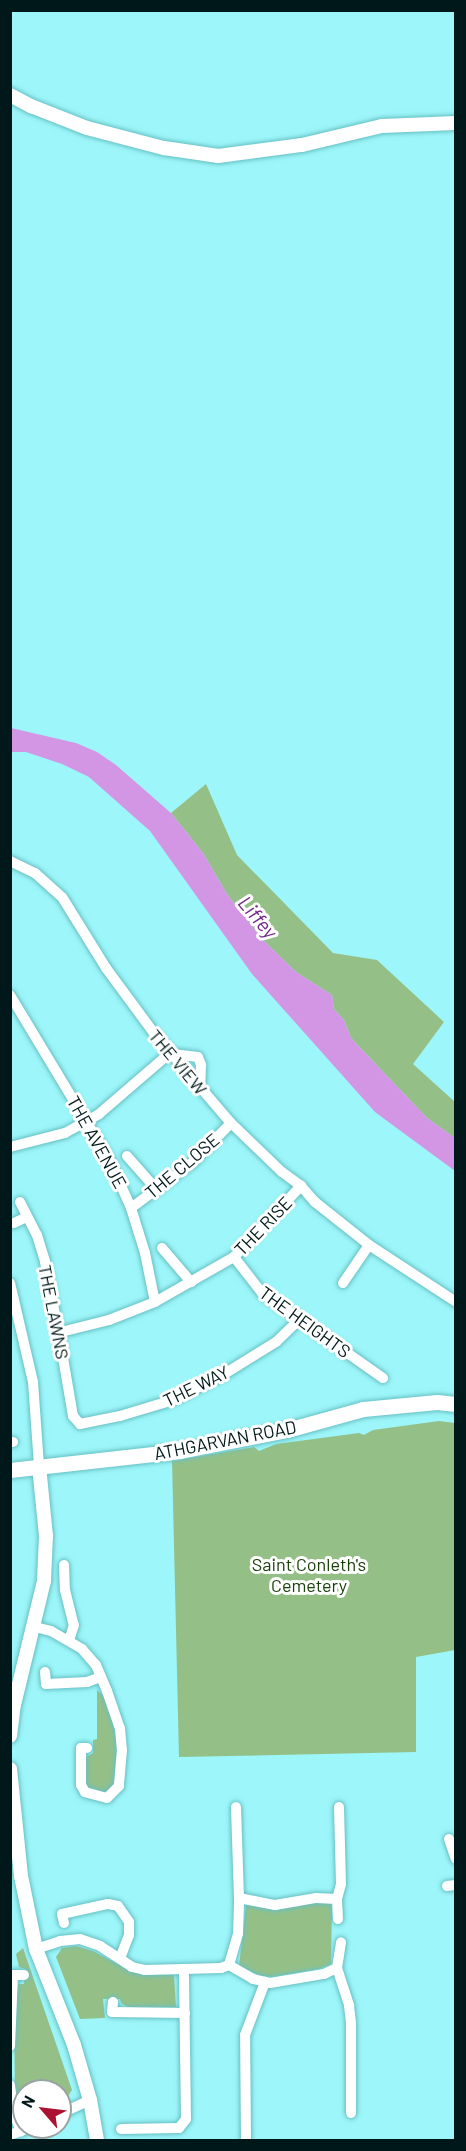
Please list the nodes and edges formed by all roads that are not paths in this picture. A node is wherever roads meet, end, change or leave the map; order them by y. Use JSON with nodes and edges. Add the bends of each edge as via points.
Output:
{"nodes":[{"id":1,"x":10,"y":95,"type":"edge"},
{"id":2,"x":456,"y":123,"type":"edge"},
{"id":3,"x":10,"y":861,"type":"edge"},
{"id":4,"x":10,"y":995,"type":"edge"},
{"id":5,"x":172,"y":1053,"type":"junction"},
{"id":6,"x":200,"y":1089,"type":"junction"},
{"id":7,"x":87,"y":1121,"type":"junction"},
{"id":8,"x":231,"y":1123,"type":"junction"},
{"id":9,"x":10,"y":1147,"type":"edge"},
{"id":10,"x":127,"y":1156,"type":"dead end"},
{"id":11,"x":301,"y":1186,"type":"junction"},
{"id":12,"x":157,"y":1190,"type":"junction"},
{"id":13,"x":20,"y":1202,"type":"dead end"},
{"id":14,"x":131,"y":1208,"type":"junction"},
{"id":15,"x":27,"y":1217,"type":"junction"},
{"id":16,"x":14,"y":1223,"type":"dead end"},
{"id":17,"x":369,"y":1245,"type":"junction"},
{"id":18,"x":162,"y":1248,"type":"dead end"},
{"id":19,"x":234,"y":1257,"type":"junction"},
{"id":20,"x":191,"y":1282,"type":"junction"},
{"id":21,"x":10,"y":1283,"type":"edge"},
{"id":22,"x":343,"y":1283,"type":"dead end"},
{"id":23,"x":155,"y":1302,"type":"junction"},
{"id":24,"x":456,"y":1302,"type":"edge"},
{"id":25,"x":299,"y":1320,"type":"junction"},
{"id":26,"x":61,"y":1332,"type":"junction"},
{"id":27,"x":363,"y":1364,"type":"junction"},
{"id":28,"x":356,"y":1374,"type":"dead end"},
{"id":29,"x":383,"y":1378,"type":"dead end"},
{"id":30,"x":456,"y":1404,"type":"edge"},
{"id":31,"x":80,"y":1424,"type":"joint"},
{"id":32,"x":39,"y":1466,"type":"junction"},
{"id":33,"x":10,"y":1470,"type":"edge"},
{"id":34,"x":64,"y":1565,"type":"dead end"},
{"id":35,"x":35,"y":1627,"type":"junction"},
{"id":36,"x":69,"y":1640,"type":"junction"},
{"id":37,"x":45,"y":1672,"type":"dead end"},
{"id":38,"x":101,"y":1677,"type":"junction"},
{"id":39,"x":10,"y":1736,"type":"edge"},
{"id":40,"x":87,"y":1748,"type":"dead end"},
{"id":41,"x":10,"y":1769,"type":"edge"},
{"id":42,"x":339,"y":1807,"type":"dead end"},
{"id":43,"x":236,"y":1808,"type":"dead end"},
{"id":44,"x":449,"y":1839,"type":"dead end"},
{"id":45,"x":456,"y":1859,"type":"edge"},
{"id":46,"x":240,"y":1898,"type":"junction"},
{"id":47,"x":337,"y":1899,"type":"junction"},
{"id":48,"x":338,"y":1919,"type":"dead end"},
{"id":49,"x":64,"y":1923,"type":"dead end"},
{"id":50,"x":341,"y":1942,"type":"dead end"},
{"id":51,"x":36,"y":1949,"type":"junction"},
{"id":52,"x":120,"y":1958,"type":"junction"},
{"id":53,"x":230,"y":1965,"type":"junction"},
{"id":54,"x":337,"y":1968,"type":"junction"},
{"id":55,"x":184,"y":1969,"type":"junction"},
{"id":56,"x":24,"y":1975,"type":"dead end"},
{"id":57,"x":265,"y":1982,"type":"junction"},
{"id":58,"x":113,"y":2002,"type":"dead end"},
{"id":59,"x":184,"y":2013,"type":"junction"},
{"id":60,"x":10,"y":2046,"type":"edge"},
{"id":61,"x":10,"y":2085,"type":"edge"},
{"id":62,"x":90,"y":2100,"type":"junction"},
{"id":63,"x":12,"y":2102,"type":"edge"},
{"id":64,"x":72,"y":2108,"type":"edge"},
{"id":65,"x":351,"y":2113,"type":"dead end"},
{"id":66,"x":121,"y":2129,"type":"dead end"},
{"id":67,"x":141,"y":2135,"type":"edge"},
{"id":68,"x":97,"y":2140,"type":"edge"},
{"id":69,"x":246,"y":2140,"type":"edge"}],
"edges":[{"from":1,"to":2,"type":"street","via":[[87,128],[164,148],[218,156],[302,145],[382,126]]},
{"from":3,"to":5,"type":"street","name":"THE VIEW","via":[[35,873],[62,897],[106,968]]},
{"from":4,"to":7,"type":"street","name":"THE AVENUE"},
{"from":5,"to":6,"type":"street","name":"THE VIEW"},
{"from":5,"to":6,"type":"street","via":[[198,1057]]},
{"from":5,"to":7,"type":"street"},
{"from":6,"to":8,"type":"street","name":"THE VIEW"},
{"from":7,"to":9,"type":"street","via":[[57,1136]]},
{"from":7,"to":14,"type":"street","name":"THE AVENUE"},
{"from":8,"to":11,"type":"street","name":"THE VIEW"},
{"from":8,"to":12,"type":"street","name":"THE CLOSE","via":[[193,1162]]},
{"from":10,"to":12,"type":"street"},
{"from":11,"to":17,"type":"street","name":"THE VIEW"},
{"from":11,"to":19,"type":"street","name":"THE RISE"},
{"from":12,"to":14,"type":"street","name":"THE CLOSE"},
{"from":13,"to":15,"type":"street","name":"THE LAWNS"},
{"from":14,"to":23,"type":"street","name":"THE AVENUE"},
{"from":15,"to":16,"type":"street"},
{"from":15,"to":26,"type":"street","name":"THE LAWNS","via":[[45,1262]]},
{"from":17,"to":22,"type":"street"},
{"from":17,"to":24,"type":"street","name":"THE VIEW"},
{"from":18,"to":20,"type":"street"},
{"from":19,"to":20,"type":"street","name":"THE RISE"},
{"from":19,"to":25,"type":"street","name":"THE HEIGHTS","via":[[262,1293]]},
{"from":20,"to":23,"type":"street","name":"THE RISE"},
{"from":21,"to":32,"type":"street","via":[[33,1382]]},
{"from":23,"to":26,"type":"street","name":"THE RISE","via":[[109,1320]]},
{"from":25,"to":27,"type":"street","name":"THE HEIGHTS"},
{"from":25,"to":31,"type":"street","name":"THE WAY","via":[[276,1342],[173,1400]]},
{"from":26,"to":31,"type":"street","name":"THE LAWNS","via":[[70,1401],[75,1421]]},
{"from":27,"to":28,"type":"street"},
{"from":27,"to":29,"type":"street","name":"THE HEIGHTS"},
{"from":30,"to":32,"type":"main road","name":"ATHGARVAN ROAD","via":[[437,1402],[363,1409],[287,1430],[180,1451]]},
{"from":32,"to":33,"type":"main road","name":"ATHGARVAN ROAD"},
{"from":32,"to":35,"type":"street","via":[[46,1553]]},
{"from":34,"to":36,"type":"street","via":[[65,1590],[74,1626]]},
{"from":35,"to":36,"type":"street"},
{"from":35,"to":39,"type":"street","via":[[14,1705]]},
{"from":36,"to":38,"type":"street","via":[[82,1649]]},
{"from":37,"to":38,"type":"street","via":[[46,1684],[87,1682]]},
{"from":38,"to":40,"type":"street","via":[[120,1728],[122,1750],[119,1786],[106,1798],[85,1792],[81,1785],[81,1748]]},
{"from":41,"to":51,"type":"street","via":[[19,1866]]},
{"from":42,"to":47,"type":"street","via":[[341,1884]]},
{"from":43,"to":46,"type":"street"},
{"from":44,"to":45,"type":"street"},
{"from":46,"to":47,"type":"street","via":[[274,1905]]},
{"from":46,"to":53,"type":"street","via":[[238,1933]]},
{"from":47,"to":48,"type":"street"},
{"from":49,"to":52,"type":"street","via":[[62,1914],[108,1904],[118,1906],[129,1922],[129,1935]]},
{"from":50,"to":54,"type":"street"},
{"from":51,"to":52,"type":"street","via":[[60,1941],[80,1940]]},
{"from":51,"to":62,"type":"street","via":[[74,2045]]},
{"from":52,"to":55,"type":"street","via":[[145,1970]]},
{"from":53,"to":55,"type":"street"},
{"from":53,"to":57,"type":"street"},
{"from":54,"to":57,"type":"street","via":[[324,1974]]},
{"from":54,"to":65,"type":"street","via":[[351,2023]]},
{"from":55,"to":59,"type":"street"},
{"from":56,"to":60,"type":"street","via":[[13,1975]]},
{"from":57,"to":69,"type":"street","via":[[245,2036]]},
{"from":58,"to":59,"type":"street","via":[[112,2012]]},
{"from":59,"to":67,"type":"street","via":[[186,2119],[179,2128]]},
{"from":61,"to":63,"type":"street"},
{"from":62,"to":64,"type":"street"},
{"from":62,"to":68,"type":"street"},
{"from":66,"to":67,"type":"street"}]}
